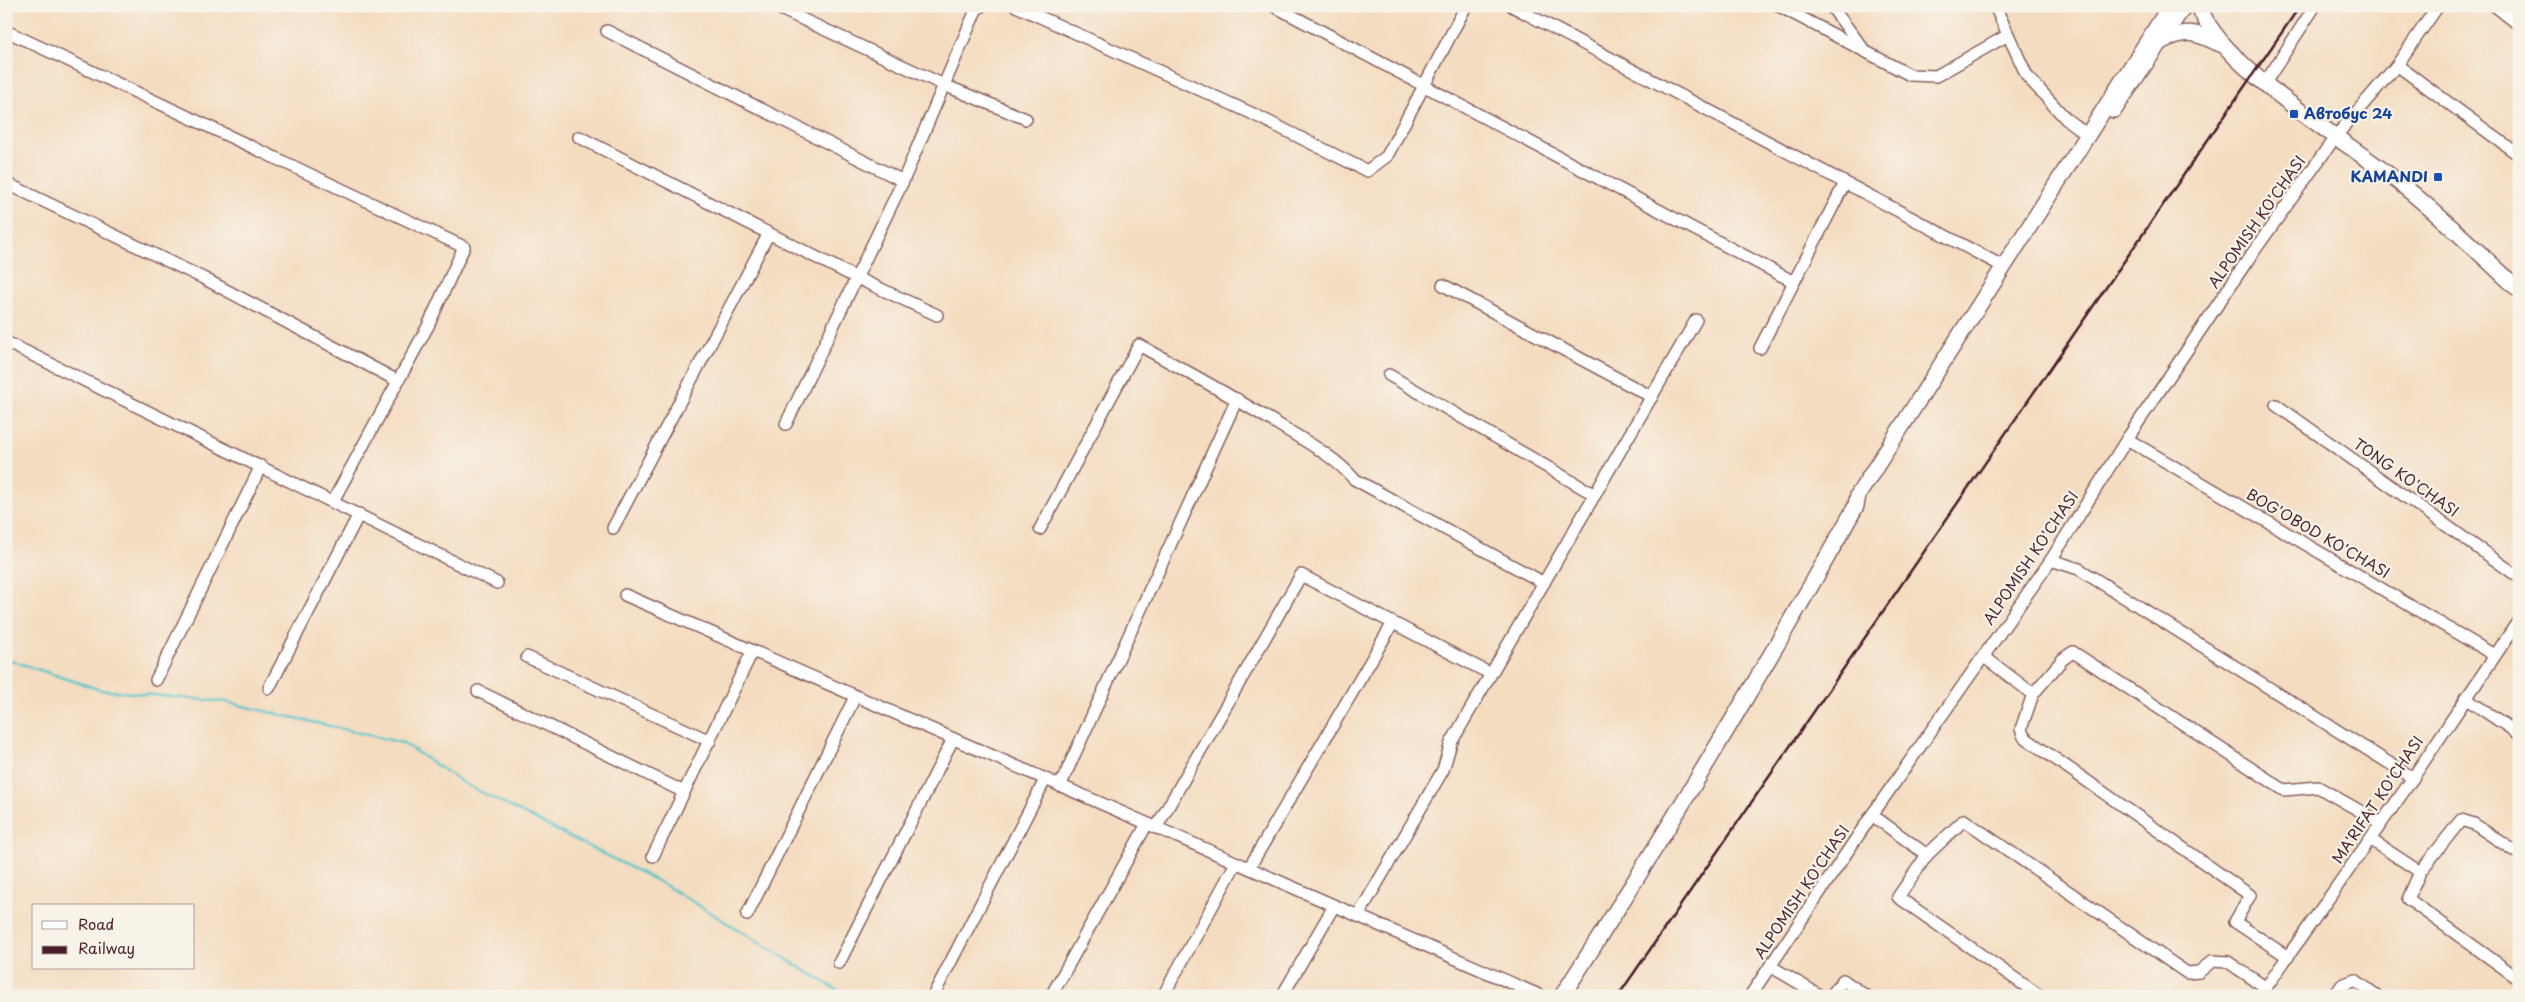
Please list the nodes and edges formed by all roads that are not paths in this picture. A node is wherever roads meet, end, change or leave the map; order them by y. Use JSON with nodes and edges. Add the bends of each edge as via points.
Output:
{"nodes":[{"id":1,"x":774,"y":6,"type":"edge"},
{"id":2,"x":981,"y":6,"type":"edge"},
{"id":3,"x":1016,"y":6,"type":"edge"},
{"id":4,"x":1274,"y":6,"type":"edge"},
{"id":5,"x":1466,"y":6,"type":"edge"},
{"id":6,"x":1512,"y":6,"type":"edge"},
{"id":7,"x":1779,"y":6,"type":"edge"},
{"id":8,"x":1831,"y":6,"type":"edge"},
{"id":9,"x":1995,"y":6,"type":"edge"},
{"id":10,"x":2156,"y":6,"type":"edge"},
{"id":11,"x":2170,"y":6,"type":"edge"},
{"id":12,"x":2184,"y":6,"type":"edge"},
{"id":13,"x":2199,"y":6,"type":"edge"},
{"id":14,"x":2316,"y":6,"type":"edge"},
{"id":15,"x":2438,"y":6,"type":"edge"},
{"id":16,"x":2494,"y":6,"type":"edge"},
{"id":17,"x":2519,"y":25,"type":"edge"},
{"id":18,"x":6,"y":31,"type":"edge"},
{"id":19,"x":606,"y":31,"type":"dead end"},
{"id":20,"x":2008,"y":35,"type":"junction"},
{"id":21,"x":2156,"y":38,"type":"junction"},
{"id":22,"x":2224,"y":46,"type":"junction"},
{"id":23,"x":1866,"y":53,"type":"junction"},
{"id":24,"x":2397,"y":65,"type":"junction"},
{"id":25,"x":2265,"y":83,"type":"junction"},
{"id":26,"x":944,"y":85,"type":"junction"},
{"id":27,"x":1424,"y":86,"type":"junction"},
{"id":28,"x":1026,"y":119,"type":"dead end"},
{"id":29,"x":2086,"y":134,"type":"junction"},
{"id":30,"x":579,"y":136,"type":"dead end"},
{"id":31,"x":2336,"y":136,"type":"junction"},
{"id":32,"x":2519,"y":155,"type":"edge"},
{"id":33,"x":903,"y":181,"type":"junction"},
{"id":34,"x":6,"y":183,"type":"edge"},
{"id":35,"x":1845,"y":183,"type":"junction"},
{"id":36,"x":769,"y":233,"type":"junction"},
{"id":37,"x":2004,"y":267,"type":"junction"},
{"id":38,"x":857,"y":278,"type":"junction"},
{"id":39,"x":1794,"y":282,"type":"junction"},
{"id":40,"x":1443,"y":285,"type":"dead end"},
{"id":41,"x":2519,"y":290,"type":"edge"},
{"id":42,"x":937,"y":315,"type":"dead end"},
{"id":43,"x":1696,"y":320,"type":"dead end"},
{"id":44,"x":6,"y":342,"type":"edge"},
{"id":45,"x":1760,"y":348,"type":"dead end"},
{"id":46,"x":1389,"y":375,"type":"dead end"},
{"id":47,"x":398,"y":381,"type":"junction"},
{"id":48,"x":1652,"y":397,"type":"junction"},
{"id":49,"x":1237,"y":399,"type":"junction"},
{"id":50,"x":2276,"y":405,"type":"dead end"},
{"id":51,"x":786,"y":424,"type":"dead end"},
{"id":52,"x":2127,"y":440,"type":"junction"},
{"id":53,"x":261,"y":466,"type":"junction"},
{"id":54,"x":1595,"y":495,"type":"junction"},
{"id":55,"x":333,"y":501,"type":"junction"},
{"id":56,"x":1856,"y":506,"type":"junction"},
{"id":57,"x":359,"y":514,"type":"junction"},
{"id":58,"x":613,"y":528,"type":"dead end"},
{"id":59,"x":1040,"y":528,"type":"dead end"},
{"id":60,"x":2051,"y":560,"type":"junction"},
{"id":61,"x":2519,"y":577,"type":"edge"},
{"id":62,"x":497,"y":583,"type":"dead end"},
{"id":63,"x":1544,"y":583,"type":"junction"},
{"id":64,"x":624,"y":595,"type":"dead end"},
{"id":65,"x":2519,"y":620,"type":"edge"},
{"id":66,"x":1394,"y":623,"type":"junction"},
{"id":67,"x":752,"y":652,"type":"junction"},
{"id":68,"x":2494,"y":655,"type":"junction"},
{"id":69,"x":1983,"y":656,"type":"junction"},
{"id":70,"x":527,"y":657,"type":"dead end"},
{"id":71,"x":1491,"y":674,"type":"junction"},
{"id":72,"x":156,"y":680,"type":"dead end"},
{"id":73,"x":269,"y":688,"type":"dead end"},
{"id":74,"x":478,"y":691,"type":"dead end"},
{"id":75,"x":2034,"y":694,"type":"junction"},
{"id":76,"x":855,"y":697,"type":"junction"},
{"id":77,"x":2465,"y":698,"type":"junction"},
{"id":78,"x":2519,"y":734,"type":"edge"},
{"id":79,"x":710,"y":740,"type":"junction"},
{"id":80,"x":953,"y":740,"type":"junction"},
{"id":81,"x":2413,"y":778,"type":"junction"},
{"id":82,"x":1045,"y":780,"type":"junction"},
{"id":83,"x":1060,"y":786,"type":"junction"},
{"id":84,"x":684,"y":792,"type":"junction"},
{"id":85,"x":1872,"y":815,"type":"junction"},
{"id":86,"x":2381,"y":823,"type":"junction"},
{"id":87,"x":1151,"y":826,"type":"junction"},
{"id":88,"x":2370,"y":839,"type":"junction"},
{"id":89,"x":2519,"y":854,"type":"edge"},
{"id":90,"x":1927,"y":855,"type":"junction"},
{"id":91,"x":653,"y":856,"type":"dead end"},
{"id":92,"x":1236,"y":863,"type":"junction"},
{"id":93,"x":1249,"y":868,"type":"junction"},
{"id":94,"x":2420,"y":872,"type":"junction"},
{"id":95,"x":1334,"y":906,"type":"junction"},
{"id":96,"x":747,"y":915,"type":"dead end"},
{"id":97,"x":1358,"y":916,"type":"junction"},
{"id":98,"x":2288,"y":956,"type":"junction"},
{"id":99,"x":839,"y":963,"type":"dead end"},
{"id":100,"x":1770,"y":966,"type":"junction"},
{"id":101,"x":2519,"y":979,"type":"edge"},
{"id":102,"x":2263,"y":992,"type":"edge"},
{"id":103,"x":933,"y":996,"type":"edge"},
{"id":104,"x":1052,"y":996,"type":"edge"},
{"id":105,"x":1163,"y":996,"type":"edge"},
{"id":106,"x":1282,"y":996,"type":"edge"},
{"id":107,"x":1542,"y":996,"type":"edge"},
{"id":108,"x":1562,"y":996,"type":"edge"},
{"id":109,"x":1750,"y":996,"type":"edge"},
{"id":110,"x":1821,"y":996,"type":"edge"},
{"id":111,"x":1831,"y":996,"type":"edge"},
{"id":112,"x":1866,"y":996,"type":"edge"},
{"id":113,"x":2040,"y":996,"type":"edge"},
{"id":114,"x":2334,"y":996,"type":"edge"},
{"id":115,"x":2377,"y":996,"type":"edge"}],
"edges":[{"from":1,"to":26,"type":"street"},
{"from":2,"to":26,"type":"street","via":[[976,10]]},
{"from":3,"to":27,"type":"street","via":[[1251,113],[1367,171],[1387,156]]},
{"from":4,"to":27,"type":"street"},
{"from":5,"to":27,"type":"street"},
{"from":6,"to":35,"type":"street"},
{"from":7,"to":23,"type":"street"},
{"from":8,"to":23,"type":"street"},
{"from":9,"to":20,"type":"street"},
{"from":10,"to":21,"type":"main road"},
{"from":11,"to":21,"type":"main road"},
{"from":12,"to":21,"type":"main road"},
{"from":13,"to":22,"type":"main road","via":[[2204,21]]},
{"from":14,"to":25,"type":"street"},
{"from":15,"to":24,"type":"street","name":"ALPOMISH KO'CHASI"},
{"from":16,"to":17,"type":"street"},
{"from":18,"to":47,"type":"street","via":[[464,247],[428,326]]},
{"from":19,"to":33,"type":"street"},
{"from":20,"to":23,"type":"street","via":[[1936,76],[1910,75]]},
{"from":20,"to":29,"type":"street","via":[[2027,76],[2066,119]]},
{"from":21,"to":22,"type":"main road","via":[[2196,32]]},
{"from":21,"to":29,"type":"main road"},
{"from":21,"to":56,"type":"main road","via":[[2093,143],[1865,500]]},
{"from":22,"to":25,"type":"main road"},
{"from":24,"to":31,"type":"street","name":"ALPOMISH KO'CHASI"},
{"from":24,"to":32,"type":"street"},
{"from":25,"to":31,"type":"main road"},
{"from":26,"to":28,"type":"street"},
{"from":26,"to":33,"type":"street"},
{"from":27,"to":39,"type":"street"},
{"from":29,"to":37,"type":"main road"},
{"from":30,"to":36,"type":"street"},
{"from":31,"to":41,"type":"main road","via":[[2404,187]]},
{"from":31,"to":52,"type":"street","name":"ALPOMISH KO'CHASI"},
{"from":33,"to":38,"type":"street"},
{"from":34,"to":47,"type":"street","via":[[202,278]]},
{"from":35,"to":37,"type":"street"},
{"from":35,"to":39,"type":"street"},
{"from":36,"to":38,"type":"street"},
{"from":36,"to":58,"type":"street"},
{"from":37,"to":56,"type":"main road","via":[[1858,494]]},
{"from":38,"to":42,"type":"street"},
{"from":38,"to":51,"type":"street"},
{"from":39,"to":45,"type":"street"},
{"from":40,"to":48,"type":"street"},
{"from":43,"to":48,"type":"street"},
{"from":44,"to":53,"type":"street"},
{"from":46,"to":54,"type":"street"},
{"from":47,"to":55,"type":"street"},
{"from":48,"to":54,"type":"street"},
{"from":49,"to":59,"type":"street","via":[[1139,345]]},
{"from":49,"to":63,"type":"street","via":[[1334,459],[1354,479]]},
{"from":49,"to":83,"type":"street"},
{"from":50,"to":61,"type":"street","name":"TONG KO'CHASI"},
{"from":52,"to":60,"type":"street","name":"ALPOMISH KO'CHASI"},
{"from":52,"to":68,"type":"street","name":"BOG'OBOD KO'CHASI"},
{"from":53,"to":55,"type":"street"},
{"from":53,"to":72,"type":"street"},
{"from":54,"to":63,"type":"street"},
{"from":55,"to":57,"type":"street"},
{"from":56,"to":108,"type":"main road","via":[[1624,901]]},
{"from":57,"to":62,"type":"street"},
{"from":57,"to":73,"type":"street"},
{"from":60,"to":69,"type":"street","name":"ALPOMISH KO'CHASI"},
{"from":60,"to":81,"type":"street","via":[[2079,569]]},
{"from":63,"to":71,"type":"street"},
{"from":64,"to":67,"type":"street"},
{"from":65,"to":68,"type":"street","name":"MA'RIFAT KO'CHASI"},
{"from":66,"to":71,"type":"street"},
{"from":66,"to":87,"type":"street","via":[[1301,575]]},
{"from":66,"to":93,"type":"street"},
{"from":67,"to":76,"type":"street"},
{"from":67,"to":79,"type":"street"},
{"from":68,"to":77,"type":"street","name":"MA'RIFAT KO'CHASI"},
{"from":69,"to":75,"type":"street"},
{"from":69,"to":85,"type":"street","name":"ALPOMISH KO'CHASI"},
{"from":70,"to":79,"type":"street"},
{"from":71,"to":97,"type":"street","via":[[1451,742],[1443,770]]},
{"from":74,"to":84,"type":"street"},
{"from":75,"to":86,"type":"street","via":[[2073,652],[2284,790],[2318,787]]},
{"from":75,"to":98,"type":"street","via":[[2021,729],[2024,737],[2250,895],[2235,922]]},
{"from":76,"to":80,"type":"street"},
{"from":76,"to":96,"type":"street"},
{"from":77,"to":78,"type":"street"},
{"from":77,"to":81,"type":"street","name":"MA'RIFAT KO'CHASI"},
{"from":79,"to":84,"type":"street"},
{"from":80,"to":82,"type":"street"},
{"from":80,"to":99,"type":"street"},
{"from":81,"to":86,"type":"street","name":"MA'RIFAT KO'CHASI"},
{"from":82,"to":83,"type":"street"},
{"from":82,"to":103,"type":"street"},
{"from":83,"to":87,"type":"street"},
{"from":84,"to":91,"type":"street"},
{"from":85,"to":90,"type":"street"},
{"from":85,"to":100,"type":"street","name":"ALPOMISH KO'CHASI"},
{"from":86,"to":88,"type":"street","name":"MA'RIFAT KO'CHASI"},
{"from":87,"to":92,"type":"street"},
{"from":87,"to":104,"type":"street"},
{"from":88,"to":94,"type":"street"},
{"from":88,"to":98,"type":"street","name":"MA'RIFAT KO'CHASI"},
{"from":89,"to":94,"type":"street","via":[[2474,824],[2461,820]]},
{"from":90,"to":102,"type":"street","via":[[1964,820],[2187,973],[2199,972],[2212,961],[2228,962]]},
{"from":90,"to":113,"type":"street","via":[[1898,897]]},
{"from":92,"to":93,"type":"street"},
{"from":92,"to":105,"type":"street"},
{"from":93,"to":95,"type":"street"},
{"from":94,"to":101,"type":"street","via":[[2408,899]]},
{"from":95,"to":97,"type":"street"},
{"from":95,"to":106,"type":"street"},
{"from":97,"to":107,"type":"street"},
{"from":98,"to":102,"type":"street","name":"MA'RIFAT KO'CHASI"},
{"from":100,"to":109,"type":"street","name":"ALPOMISH KO'CHASI"},
{"from":100,"to":110,"type":"street"},
{"from":111,"to":112,"type":"street","via":[[1843,980]]},
{"from":114,"to":115,"type":"street","via":[[2342,985],[2355,980]]}]}
